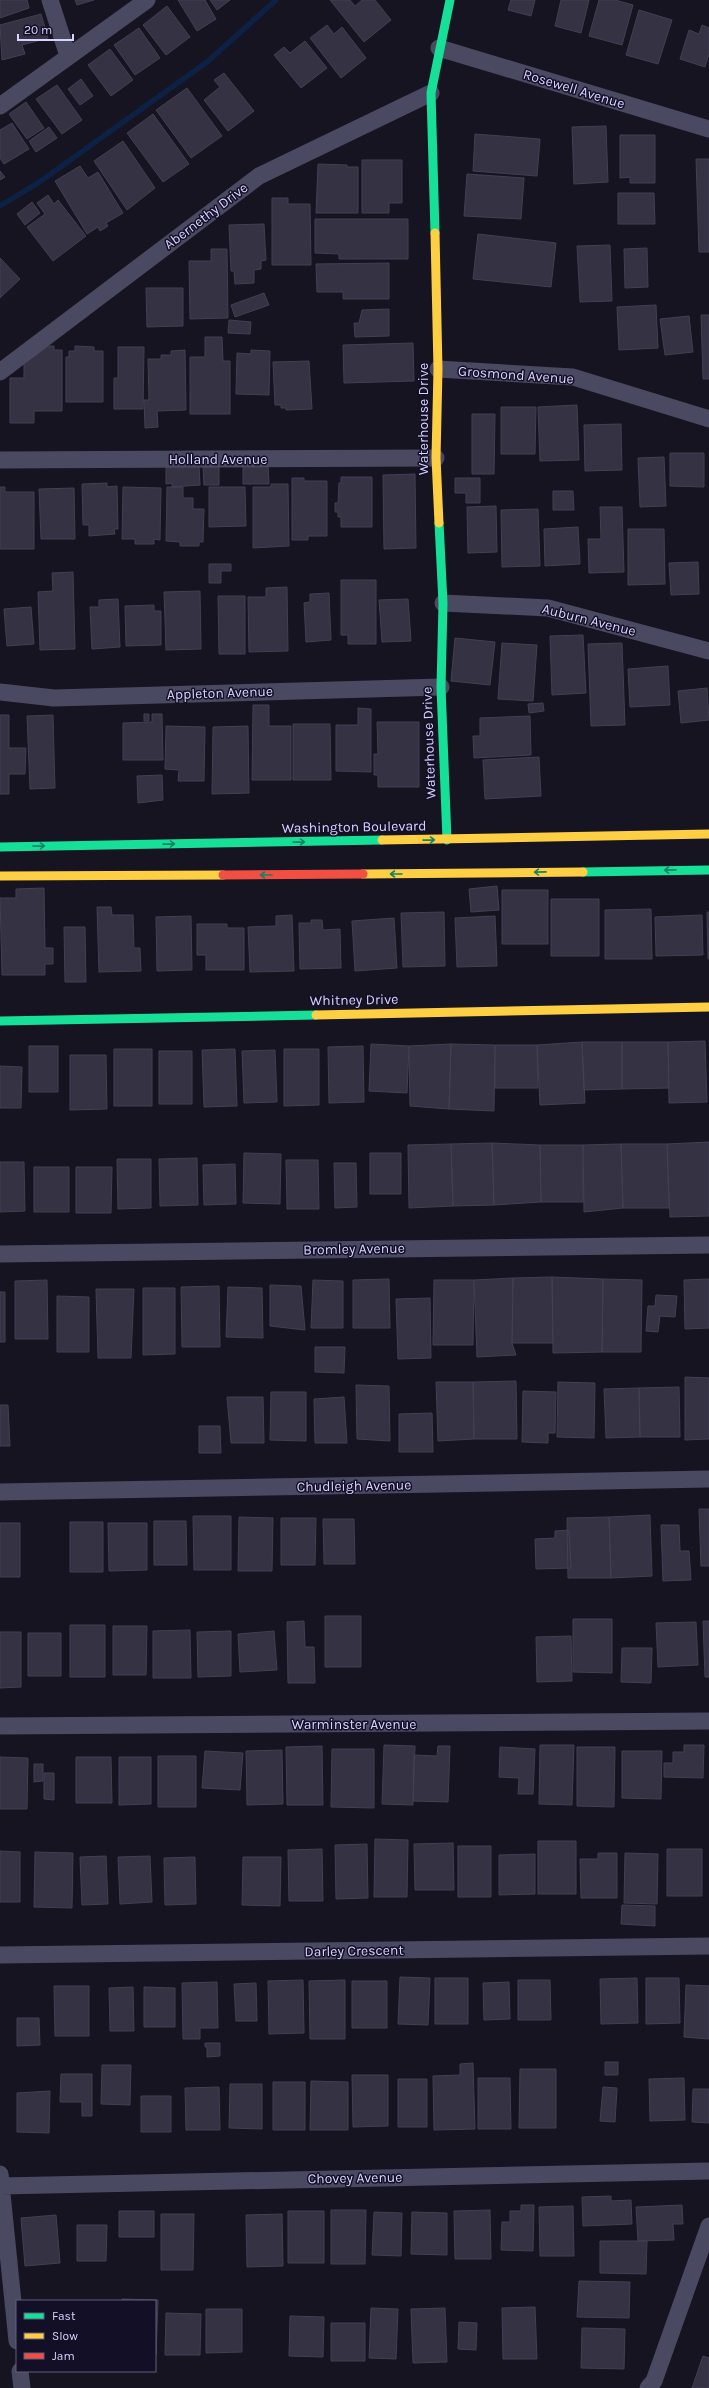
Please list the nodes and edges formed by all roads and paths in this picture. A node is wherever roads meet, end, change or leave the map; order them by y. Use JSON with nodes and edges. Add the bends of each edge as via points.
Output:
{"nodes":[{"id":1,"x":50,"y":0,"type":"edge"},
{"id":2,"x":147,"y":0,"type":"edge"},
{"id":3,"x":450,"y":0,"type":"edge"},
{"id":4,"x":440,"y":48,"type":"junction"},
{"id":5,"x":68,"y":56,"type":"junction"},
{"id":6,"x":431,"y":93,"type":"junction"},
{"id":7,"x":0,"y":106,"type":"edge"},
{"id":8,"x":709,"y":129,"type":"edge"},
{"id":9,"x":438,"y":369,"type":"junction"},
{"id":10,"x":0,"y":372,"type":"edge"},
{"id":11,"x":709,"y":419,"type":"edge"},
{"id":12,"x":436,"y":458,"type":"junction"},
{"id":13,"x":0,"y":460,"type":"edge"},
{"id":14,"x":443,"y":603,"type":"junction"},
{"id":15,"x":709,"y":651,"type":"edge"},
{"id":16,"x":441,"y":687,"type":"junction"},
{"id":17,"x":0,"y":692,"type":"edge"},
{"id":18,"x":709,"y":834,"type":"edge"},
{"id":19,"x":447,"y":840,"type":"junction"},
{"id":20,"x":0,"y":847,"type":"edge"},
{"id":21,"x":709,"y":870,"type":"edge"},
{"id":22,"x":0,"y":876,"type":"edge"},
{"id":23,"x":709,"y":1007,"type":"edge"},
{"id":24,"x":0,"y":1021,"type":"edge"},
{"id":25,"x":709,"y":1245,"type":"edge"},
{"id":26,"x":0,"y":1254,"type":"edge"},
{"id":27,"x":709,"y":1479,"type":"edge"},
{"id":28,"x":0,"y":1492,"type":"edge"},
{"id":29,"x":709,"y":1721,"type":"edge"},
{"id":30,"x":0,"y":1726,"type":"edge"},
{"id":31,"x":709,"y":1946,"type":"edge"},
{"id":32,"x":0,"y":1955,"type":"edge"},
{"id":33,"x":709,"y":2171,"type":"edge"},
{"id":34,"x":0,"y":2180,"type":"edge"},
{"id":35,"x":709,"y":2226,"type":"edge"},
{"id":36,"x":16,"y":2332,"type":"edge"},
{"id":37,"x":20,"y":2372,"type":"edge"},
{"id":38,"x":22,"y":2388,"type":"edge"},
{"id":39,"x":648,"y":2388,"type":"edge"}],
"edges":[{"from":1,"to":5,"type":"street"},
{"from":2,"to":5,"type":"street"},
{"from":3,"to":4,"type":"main road","name":"Waterhouse Drive"},
{"from":4,"to":6,"type":"main road","name":"Waterhouse Drive"},
{"from":4,"to":8,"type":"street","name":"Rosewell Avenue"},
{"from":5,"to":7,"type":"street"},
{"from":6,"to":9,"type":"main road","name":"Waterhouse Drive"},
{"from":6,"to":10,"type":"street","name":"Abernethy Drive","via":[[259,176]]},
{"from":9,"to":11,"type":"street","name":"Grosmond Avenue","via":[[573,377]]},
{"from":9,"to":12,"type":"main road","name":"Waterhouse Drive"},
{"from":12,"to":13,"type":"street","name":"Holland Avenue"},
{"from":12,"to":14,"type":"main road","name":"Waterhouse Drive"},
{"from":14,"to":15,"type":"street","name":"Auburn Avenue","via":[[548,608]]},
{"from":14,"to":16,"type":"main road","name":"Waterhouse Drive"},
{"from":16,"to":17,"type":"street","name":"Appleton Avenue","via":[[54,698]]},
{"from":16,"to":19,"type":"main road","name":"Waterhouse Drive"},
{"from":18,"to":19,"type":"main road","name":"Washington Boulevard"},
{"from":20,"to":19,"type":"main road","name":"Washington Boulevard","one_way":true},
{"from":21,"to":22,"type":"main road","one_way":true},
{"from":23,"to":24,"type":"main road","name":"Whitney Drive"},
{"from":25,"to":26,"type":"street","name":"Bromley Avenue"},
{"from":27,"to":28,"type":"street","name":"Chudleigh Avenue"},
{"from":29,"to":30,"type":"street","name":"Warminster Avenue"},
{"from":31,"to":32,"type":"street","name":"Darley Crescent"},
{"from":33,"to":34,"type":"street","name":"Chovey Avenue"},
{"from":34,"to":36,"type":"street"},
{"from":35,"to":39,"type":"street","via":[[654,2382]]},
{"from":37,"to":38,"type":"street"}]}
